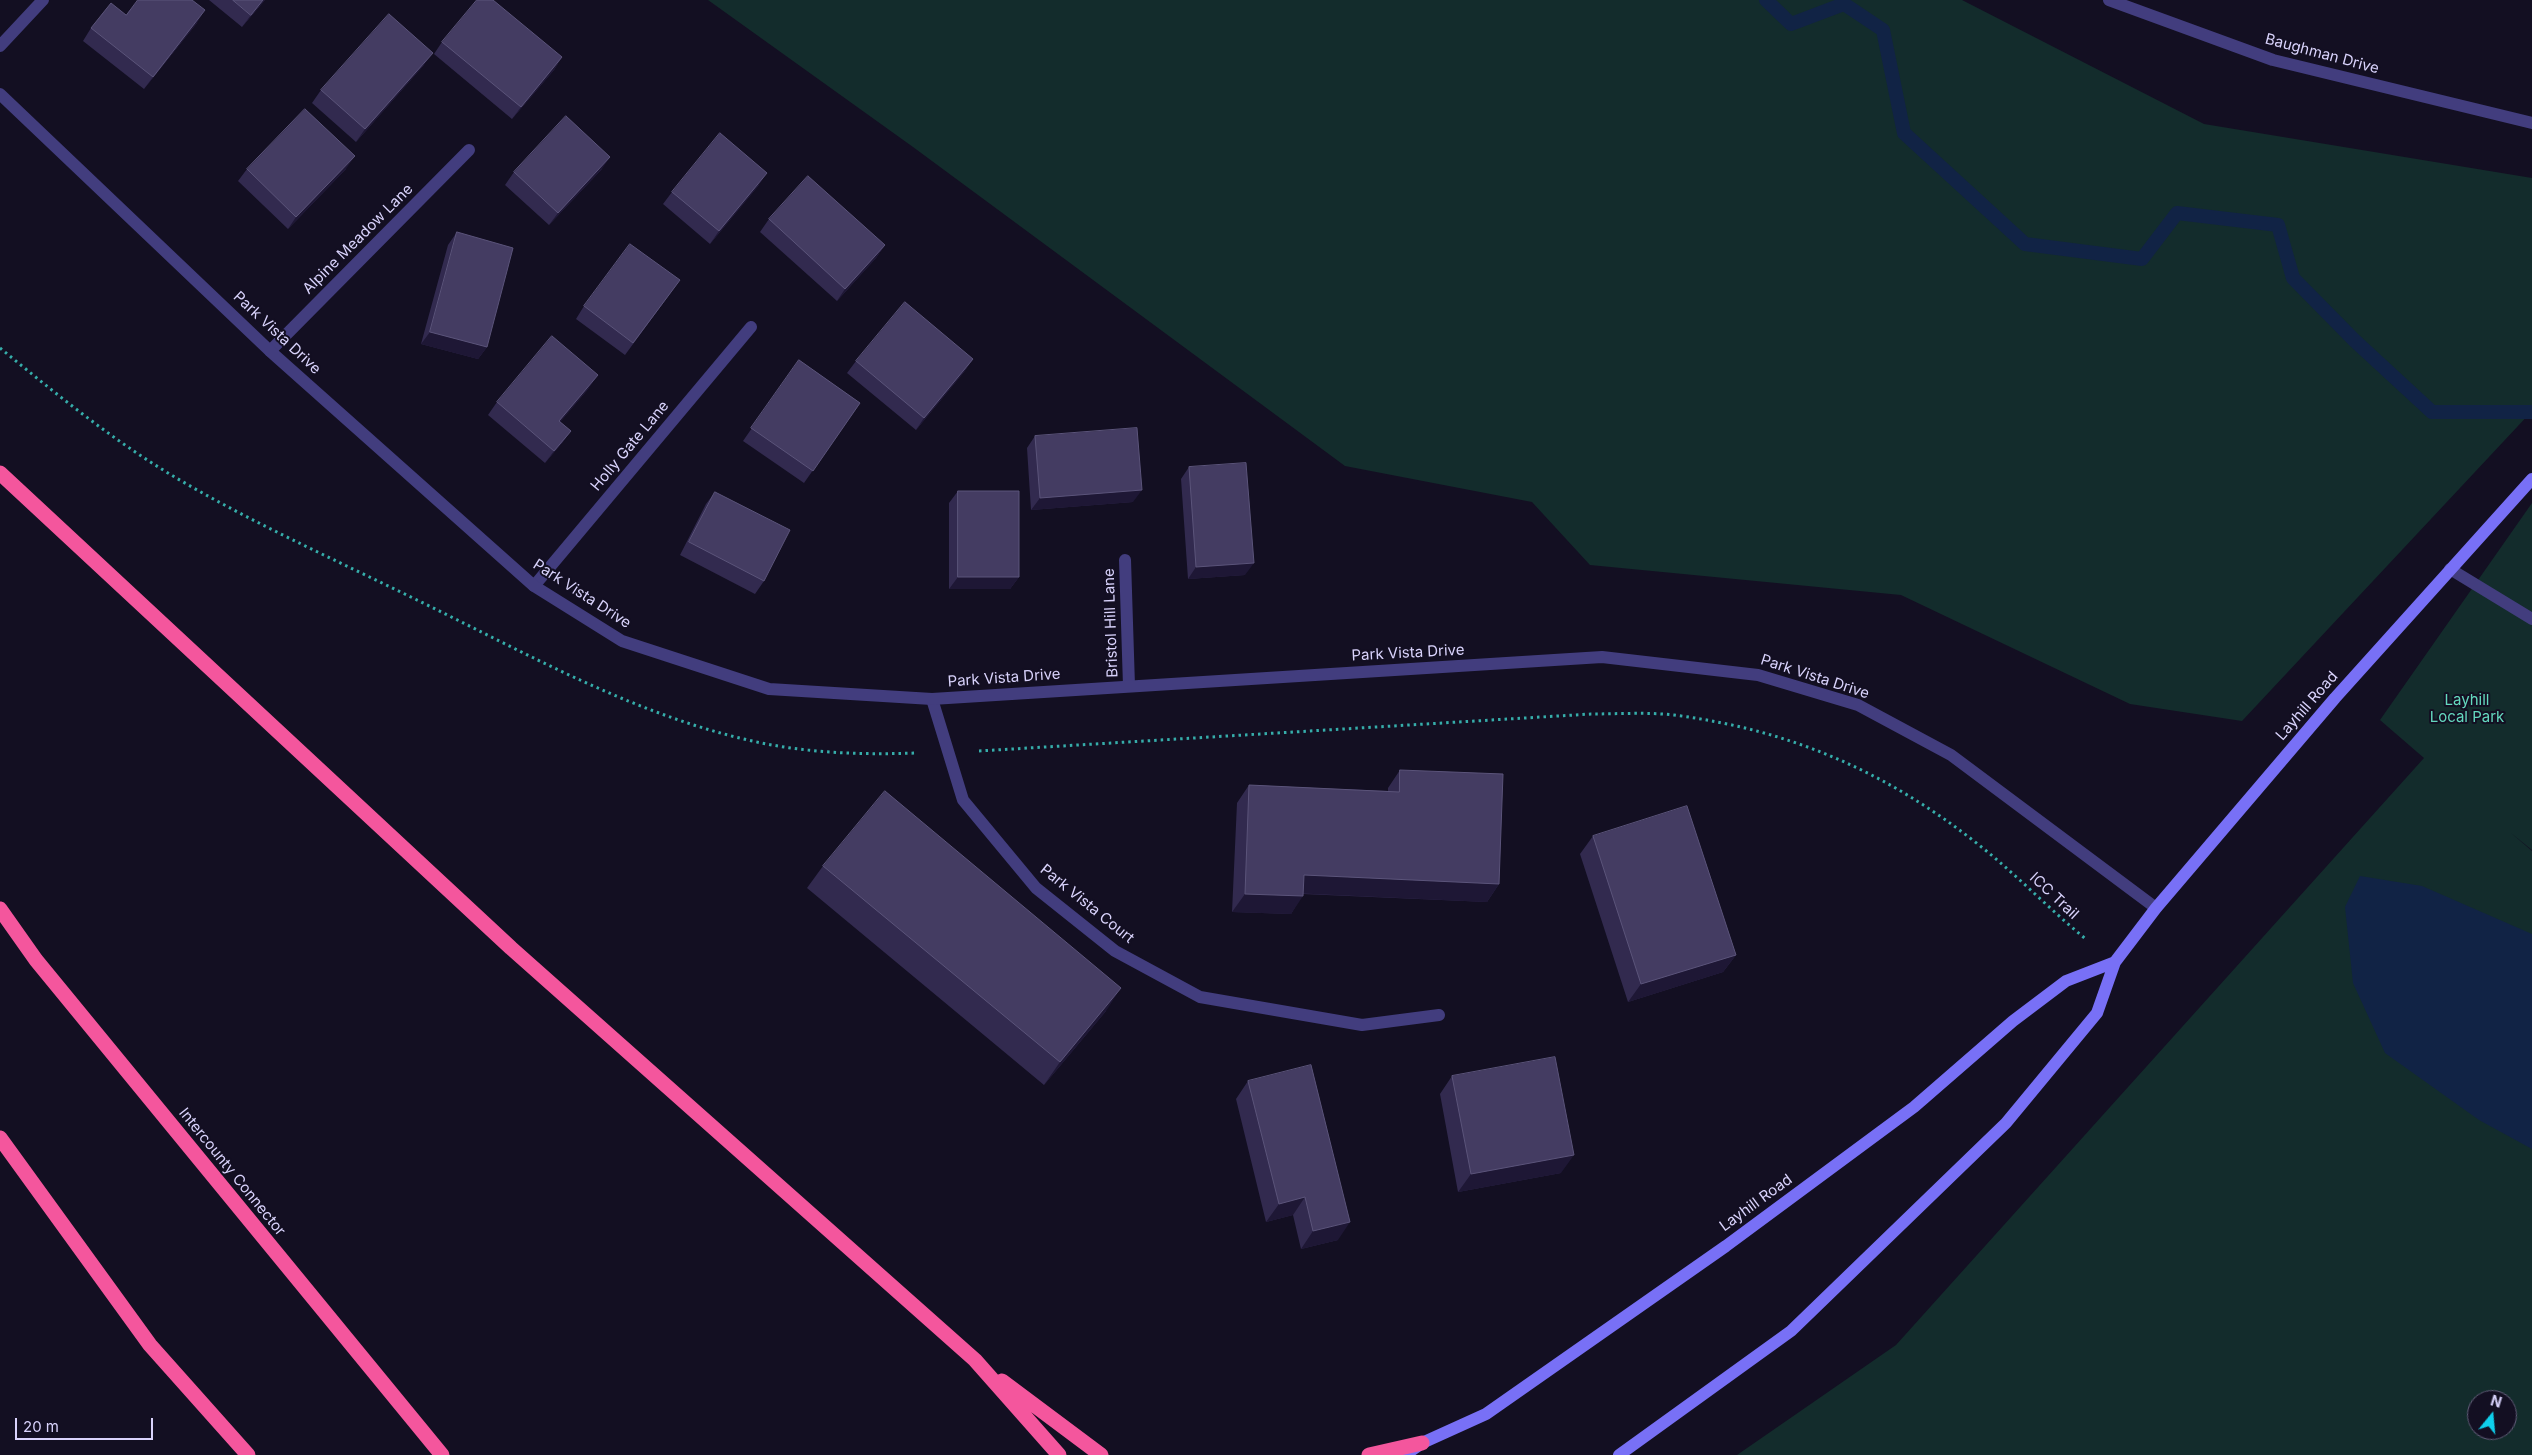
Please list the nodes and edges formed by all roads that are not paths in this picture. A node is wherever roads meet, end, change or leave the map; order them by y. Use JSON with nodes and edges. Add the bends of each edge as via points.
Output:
{"nodes":[{"id":1,"x":43,"y":0,"type":"edge"},
{"id":2,"x":2109,"y":0,"type":"edge"},
{"id":3,"x":0,"y":46,"type":"edge"},
{"id":4,"x":0,"y":94,"type":"edge"},
{"id":5,"x":2532,"y":123,"type":"edge"},
{"id":6,"x":469,"y":150,"type":"dead end"},
{"id":7,"x":751,"y":327,"type":"dead end"},
{"id":8,"x":270,"y":351,"type":"junction"},
{"id":9,"x":0,"y":473,"type":"edge"},
{"id":10,"x":2532,"y":479,"type":"edge"},
{"id":11,"x":1125,"y":560,"type":"dead end"},
{"id":12,"x":2450,"y":569,"type":"junction"},
{"id":13,"x":534,"y":586,"type":"junction"},
{"id":14,"x":2532,"y":619,"type":"edge"},
{"id":15,"x":1129,"y":686,"type":"junction"},
{"id":16,"x":932,"y":698,"type":"junction"},
{"id":17,"x":2156,"y":908,"type":"junction"},
{"id":18,"x":0,"y":909,"type":"edge"},
{"id":19,"x":2115,"y":962,"type":"junction"},
{"id":20,"x":1439,"y":1015,"type":"dead end"},
{"id":21,"x":0,"y":1138,"type":"edge"},
{"id":22,"x":975,"y":1360,"type":"junction"},
{"id":23,"x":1422,"y":1443,"type":"junction"},
{"id":24,"x":248,"y":1455,"type":"edge"},
{"id":25,"x":442,"y":1455,"type":"edge"},
{"id":26,"x":1059,"y":1455,"type":"edge"},
{"id":27,"x":1101,"y":1455,"type":"edge"},
{"id":28,"x":1369,"y":1455,"type":"edge"},
{"id":29,"x":1405,"y":1455,"type":"edge"},
{"id":30,"x":1619,"y":1455,"type":"edge"}],
"edges":[{"from":1,"to":3,"type":"street"},
{"from":2,"to":5,"type":"street","name":"Baughman Drive","via":[[2273,60]]},
{"from":4,"to":8,"type":"street","name":"Park Vista Drive"},
{"from":6,"to":8,"type":"street","name":"Alpine Meadow Lane"},
{"from":7,"to":13,"type":"street","name":"Holly Gate Lane"},
{"from":8,"to":13,"type":"street","name":"Park Vista Drive"},
{"from":9,"to":22,"type":"highway","via":[[511,948]]},
{"from":10,"to":12,"type":"main road","name":"Layhill Road"},
{"from":11,"to":15,"type":"street","name":"Bristol Hill Lane"},
{"from":12,"to":14,"type":"street"},
{"from":12,"to":17,"type":"main road","name":"Layhill Road"},
{"from":13,"to":16,"type":"street","name":"Park Vista Drive","via":[[622,640],[769,689]]},
{"from":15,"to":16,"type":"street","name":"Park Vista Drive"},
{"from":15,"to":17,"type":"street","name":"Park Vista Drive","via":[[1602,657],[1758,675],[1858,705],[1951,755]]},
{"from":16,"to":20,"type":"street","name":"Park Vista Court","via":[[963,800],[1036,888],[1115,951],[1200,996],[1362,1025]]},
{"from":17,"to":19,"type":"main road","name":"Layhill Road"},
{"from":18,"to":25,"type":"highway","name":"Intercounty Connector","via":[[36,960]]},
{"from":19,"to":23,"type":"main road","name":"Layhill Road","via":[[2066,981],[2013,1020],[1914,1107],[1726,1246],[1486,1414]]},
{"from":19,"to":30,"type":"main road","name":"Layhill Road","via":[[2097,1013],[2006,1124],[1791,1331]]},
{"from":21,"to":24,"type":"highway","via":[[150,1345]]},
{"from":22,"to":26,"type":"highway"},
{"from":22,"to":27,"type":"highway"},
{"from":23,"to":28,"type":"highway"},
{"from":23,"to":29,"type":"main road","name":"Layhill Road"}]}
